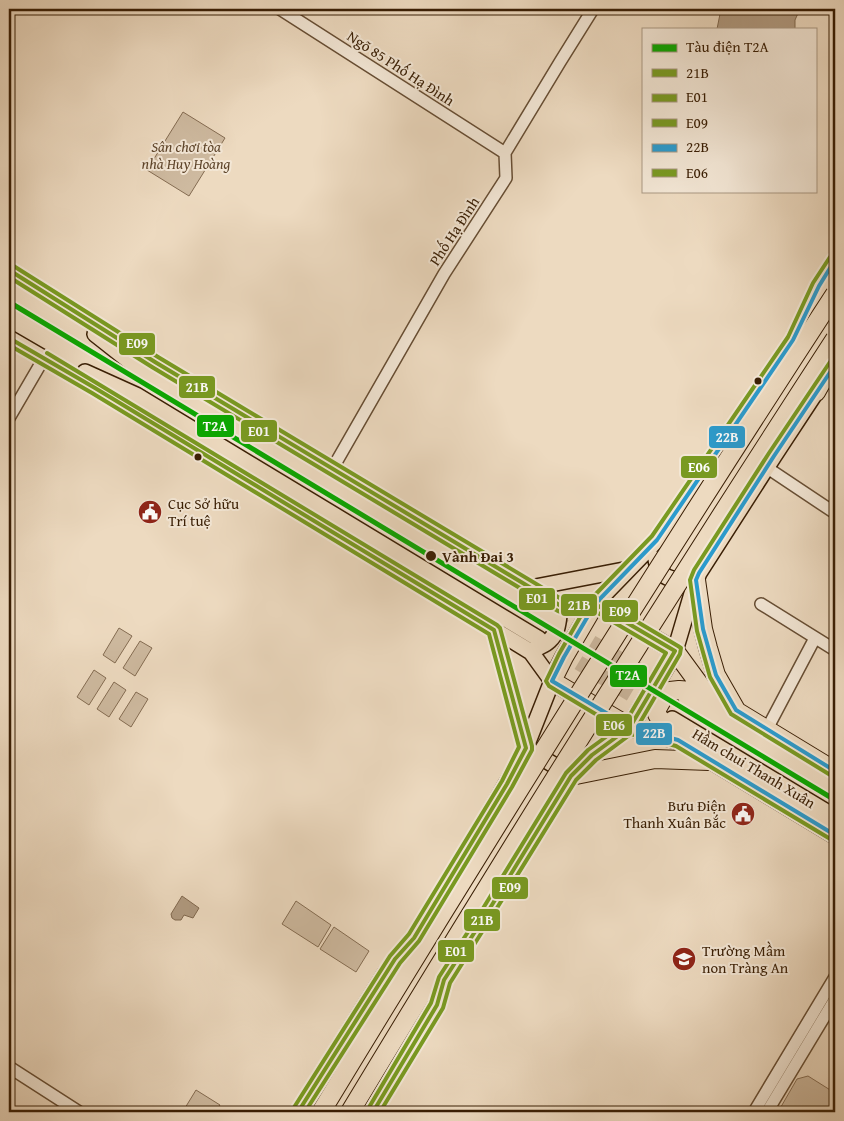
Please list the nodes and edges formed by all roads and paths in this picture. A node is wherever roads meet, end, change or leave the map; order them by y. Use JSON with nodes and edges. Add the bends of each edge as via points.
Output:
{"nodes":[{"id":1,"x":280,"y":9,"type":"edge"},
{"id":2,"x":593,"y":9,"type":"edge"},
{"id":3,"x":505,"y":153,"type":"junction"},
{"id":4,"x":835,"y":260,"type":"edge"},
{"id":5,"x":9,"y":270,"type":"edge"},
{"id":6,"x":835,"y":279,"type":"edge"},
{"id":7,"x":33,"y":285,"type":"junction"},
{"id":8,"x":835,"y":294,"type":"edge"},
{"id":9,"x":796,"y":335,"type":"junction"},
{"id":10,"x":9,"y":337,"type":"edge"},
{"id":11,"x":835,"y":339,"type":"edge"},
{"id":12,"x":835,"y":345,"type":"edge"},
{"id":13,"x":44,"y":358,"type":"junction"},
{"id":14,"x":835,"y":358,"type":"edge"},
{"id":15,"x":835,"y":365,"type":"edge"},
{"id":16,"x":816,"y":392,"type":"junction"},
{"id":17,"x":9,"y":418,"type":"edge"},
{"id":18,"x":766,"y":467,"type":"junction"},
{"id":19,"x":334,"y":470,"type":"junction"},
{"id":20,"x":835,"y":513,"type":"edge"},
{"id":21,"x":726,"y":531,"type":"junction"},
{"id":22,"x":657,"y":540,"type":"junction"},
{"id":23,"x":629,"y":569,"type":"junction"},
{"id":24,"x":697,"y":577,"type":"junction"},
{"id":25,"x":530,"y":588,"type":"junction"},
{"id":26,"x":595,"y":604,"type":"junction"},
{"id":27,"x":761,"y":604,"type":"dead end"},
{"id":28,"x":561,"y":606,"type":"junction"},
{"id":29,"x":552,"y":619,"type":"tunnel mouth"},
{"id":30,"x":494,"y":630,"type":"junction"},
{"id":31,"x":815,"y":638,"type":"junction"},
{"id":32,"x":535,"y":646,"type":"junction"},
{"id":33,"x":835,"y":650,"type":"edge"},
{"id":34,"x":675,"y":651,"type":"junction"},
{"id":35,"x":552,"y":681,"type":"junction"},
{"id":36,"x":705,"y":692,"type":"junction"},
{"id":37,"x":686,"y":698,"type":"dead end"},
{"id":38,"x":736,"y":710,"type":"junction"},
{"id":39,"x":672,"y":719,"type":"dead end"},
{"id":40,"x":630,"y":727,"type":"junction"},
{"id":41,"x":767,"y":729,"type":"junction"},
{"id":42,"x":678,"y":740,"type":"junction"},
{"id":43,"x":526,"y":748,"type":"junction"},
{"id":44,"x":712,"y":761,"type":"junction"},
{"id":45,"x":835,"y":771,"type":"edge"},
{"id":46,"x":571,"y":776,"type":"junction"},
{"id":47,"x":835,"y":789,"type":"edge"},
{"id":48,"x":835,"y":817,"type":"edge"},
{"id":49,"x":835,"y":835,"type":"edge"},
{"id":50,"x":414,"y":938,"type":"junction"},
{"id":51,"x":835,"y":977,"type":"edge"},
{"id":52,"x":444,"y":980,"type":"junction"},
{"id":53,"x":835,"y":999,"type":"edge"},
{"id":54,"x":9,"y":1067,"type":"edge"},
{"id":55,"x":79,"y":1112,"type":"edge"},
{"id":56,"x":298,"y":1112,"type":"edge"},
{"id":57,"x":310,"y":1112,"type":"edge"},
{"id":58,"x":321,"y":1112,"type":"edge"},
{"id":59,"x":350,"y":1112,"type":"edge"},
{"id":60,"x":360,"y":1112,"type":"edge"},
{"id":61,"x":373,"y":1112,"type":"edge"},
{"id":62,"x":754,"y":1112,"type":"edge"},
{"id":63,"x":767,"y":1112,"type":"edge"}],
"edges":[{"from":1,"to":3,"type":"street","name":"Ngõ 85 Phố Hạ Đình"},
{"from":2,"to":3,"type":"street"},
{"from":3,"to":19,"type":"street","name":"Phố Hạ Đình","via":[[506,178],[444,274]]},
{"from":4,"to":9,"type":"main road"},
{"from":5,"to":7,"type":"main road"},
{"from":6,"to":9,"type":"highway"},
{"from":7,"to":19,"type":"main road"},
{"from":7,"to":29,"type":"main road","via":[[147,375]]},
{"from":8,"to":58,"type":"highway","bridge":true,"via":[[599,661]]},
{"from":9,"to":22,"type":"main road"},
{"from":10,"to":13,"type":"main road"},
{"from":10,"to":32,"type":"main road","via":[[136,395]]},
{"from":11,"to":59,"type":"highway","bridge":true,"via":[[620,674]]},
{"from":12,"to":21,"type":"main road","via":[[722,520]]},
{"from":13,"to":17,"type":"street"},
{"from":13,"to":30,"type":"main road"},
{"from":14,"to":16,"type":"highway"},
{"from":15,"to":16,"type":"main road"},
{"from":16,"to":18,"type":"main road"},
{"from":18,"to":20,"type":"street"},
{"from":18,"to":21,"type":"main road"},
{"from":19,"to":25,"type":"main road"},
{"from":21,"to":24,"type":"main road"},
{"from":22,"to":23,"type":"main road"},
{"from":22,"to":24,"type":"main road","via":[[656,562],[664,575],[673,580]]},
{"from":23,"to":25,"type":"main road"},
{"from":23,"to":26,"type":"main road"},
{"from":24,"to":34,"type":"main road"},
{"from":24,"to":38,"type":"highway","via":[[708,648],[716,675]]},
{"from":25,"to":28,"type":"main road"},
{"from":26,"to":28,"type":"main road"},
{"from":26,"to":34,"type":"highway"},
{"from":26,"to":35,"type":"highway"},
{"from":27,"to":31,"type":"street"},
{"from":28,"to":32,"type":"main road","via":[[558,629],[550,641],[534,649]]},
{"from":30,"to":32,"type":"main road"},
{"from":30,"to":43,"type":"main road"},
{"from":31,"to":33,"type":"street"},
{"from":31,"to":41,"type":"street"},
{"from":32,"to":35,"type":"main road"},
{"from":34,"to":36,"type":"highway"},
{"from":34,"to":40,"type":"highway"},
{"from":35,"to":40,"type":"highway"},
{"from":35,"to":43,"type":"main road"},
{"from":36,"to":38,"type":"highway"},
{"from":36,"to":42,"type":"highway","via":[[674,690],[667,693],[661,702],[657,710],[661,721]]},
{"from":37,"to":47,"type":"main road","name":"Hầm chui Thanh Xuân"},
{"from":38,"to":41,"type":"highway"},
{"from":39,"to":48,"type":"main road","name":"Hầm chui Thanh Xuân"},
{"from":40,"to":42,"type":"highway"},
{"from":40,"to":46,"type":"main road","via":[[592,755]]},
{"from":41,"to":45,"type":"highway"},
{"from":42,"to":44,"type":"highway"},
{"from":43,"to":46,"type":"main road"},
{"from":43,"to":50,"type":"main road","via":[[503,792]]},
{"from":44,"to":46,"type":"highway","via":[[655,759]]},
{"from":44,"to":49,"type":"highway"},
{"from":46,"to":52,"type":"main road"},
{"from":50,"to":56,"type":"main road","via":[[394,959]]},
{"from":50,"to":57,"type":"highway"},
{"from":51,"to":62,"type":"street"},
{"from":52,"to":60,"type":"highway","via":[[429,998]]},
{"from":52,"to":61,"type":"main road","via":[[437,1005]]},
{"from":53,"to":63,"type":"street"},
{"from":54,"to":55,"type":"street"}]}
